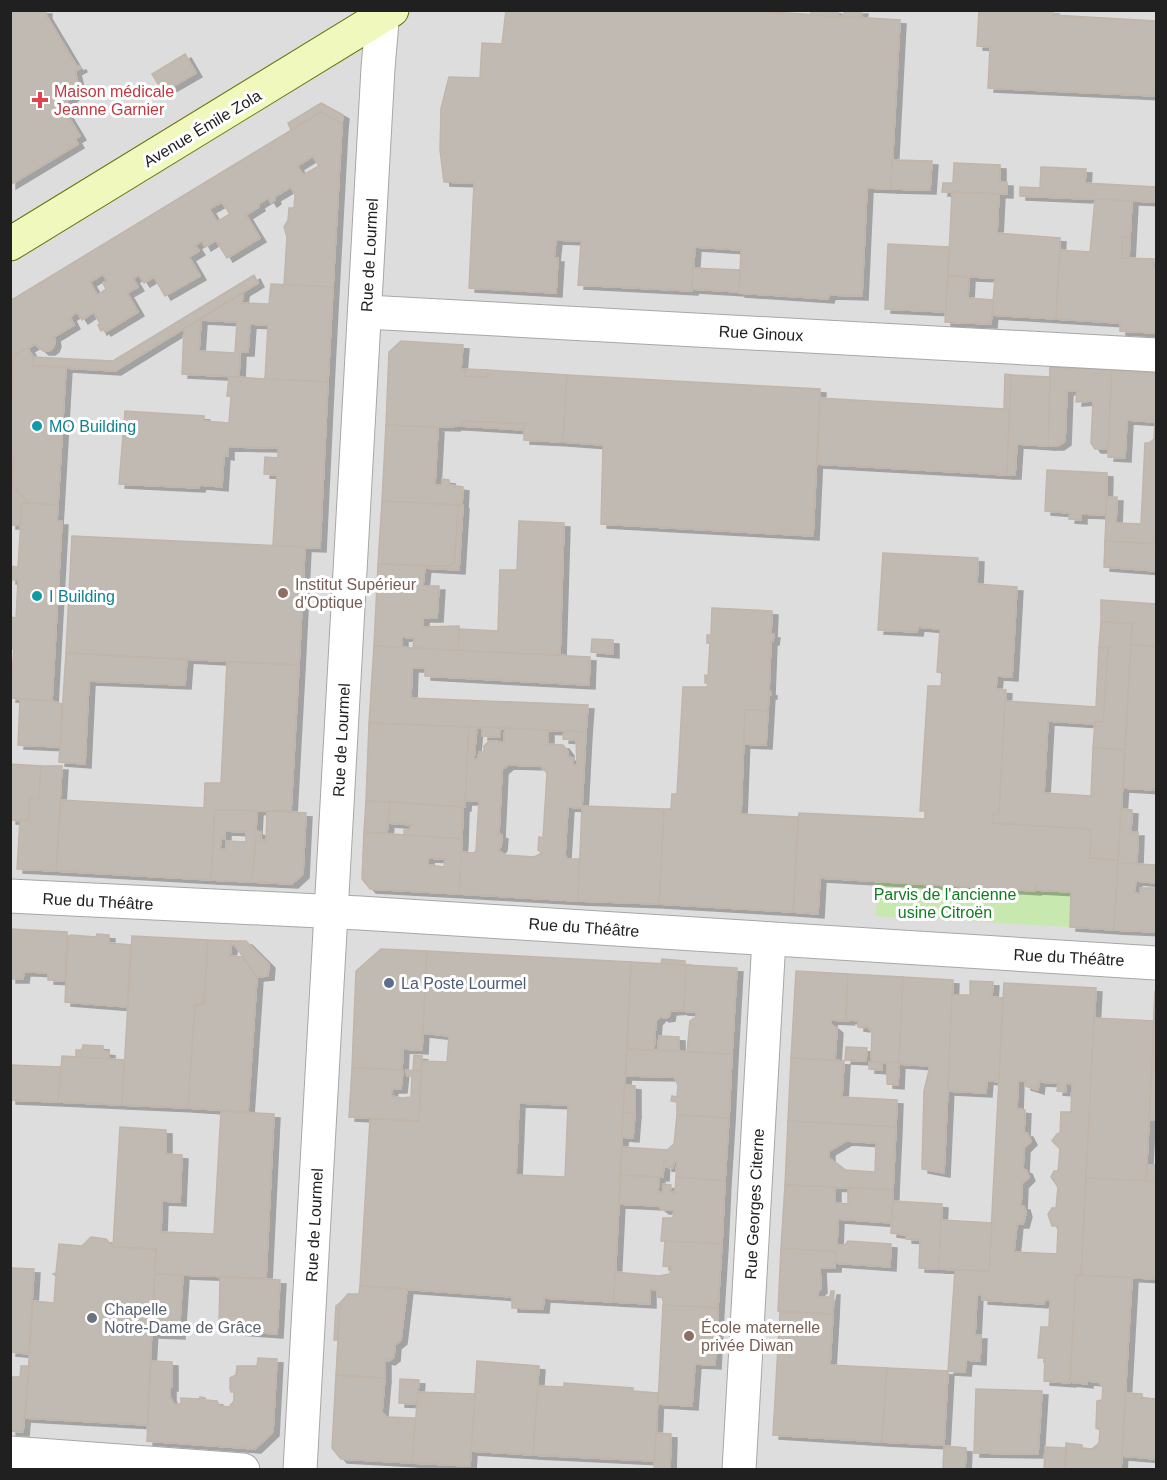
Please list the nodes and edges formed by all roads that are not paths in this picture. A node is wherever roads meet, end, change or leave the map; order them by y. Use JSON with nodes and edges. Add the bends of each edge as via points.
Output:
{"nodes":[{"id":1,"x":386,"y":12,"type":"edge"},
{"id":2,"x":10,"y":244,"type":"edge"},
{"id":3,"x":366,"y":312,"type":"junction"},
{"id":4,"x":1156,"y":355,"type":"edge"},
{"id":5,"x":10,"y":896,"type":"edge"},
{"id":6,"x":331,"y":912,"type":"junction"},
{"id":7,"x":769,"y":939,"type":"junction"},
{"id":8,"x":1156,"y":963,"type":"edge"},
{"id":9,"x":10,"y":1453,"type":"edge"},
{"id":10,"x":243,"y":1470,"type":"edge"},
{"id":11,"x":300,"y":1470,"type":"edge"},
{"id":12,"x":739,"y":1470,"type":"edge"}],
"edges":[{"from":1,"to":2,"type":"main road","name":"Avenue Émile Zola"},
{"from":1,"to":3,"type":"street","name":"Rue de Lourmel"},
{"from":3,"to":4,"type":"street","name":"Rue Ginoux"},
{"from":3,"to":6,"type":"street","name":"Rue de Lourmel"},
{"from":5,"to":6,"type":"street","name":"Rue du Théâtre"},
{"from":6,"to":7,"type":"street","name":"Rue du Théâtre"},
{"from":6,"to":11,"type":"street","name":"Rue de Lourmel"},
{"from":7,"to":8,"type":"street","name":"Rue du Théâtre"},
{"from":7,"to":12,"type":"street","name":"Rue Georges Citerne"},
{"from":9,"to":10,"type":"street"}]}
